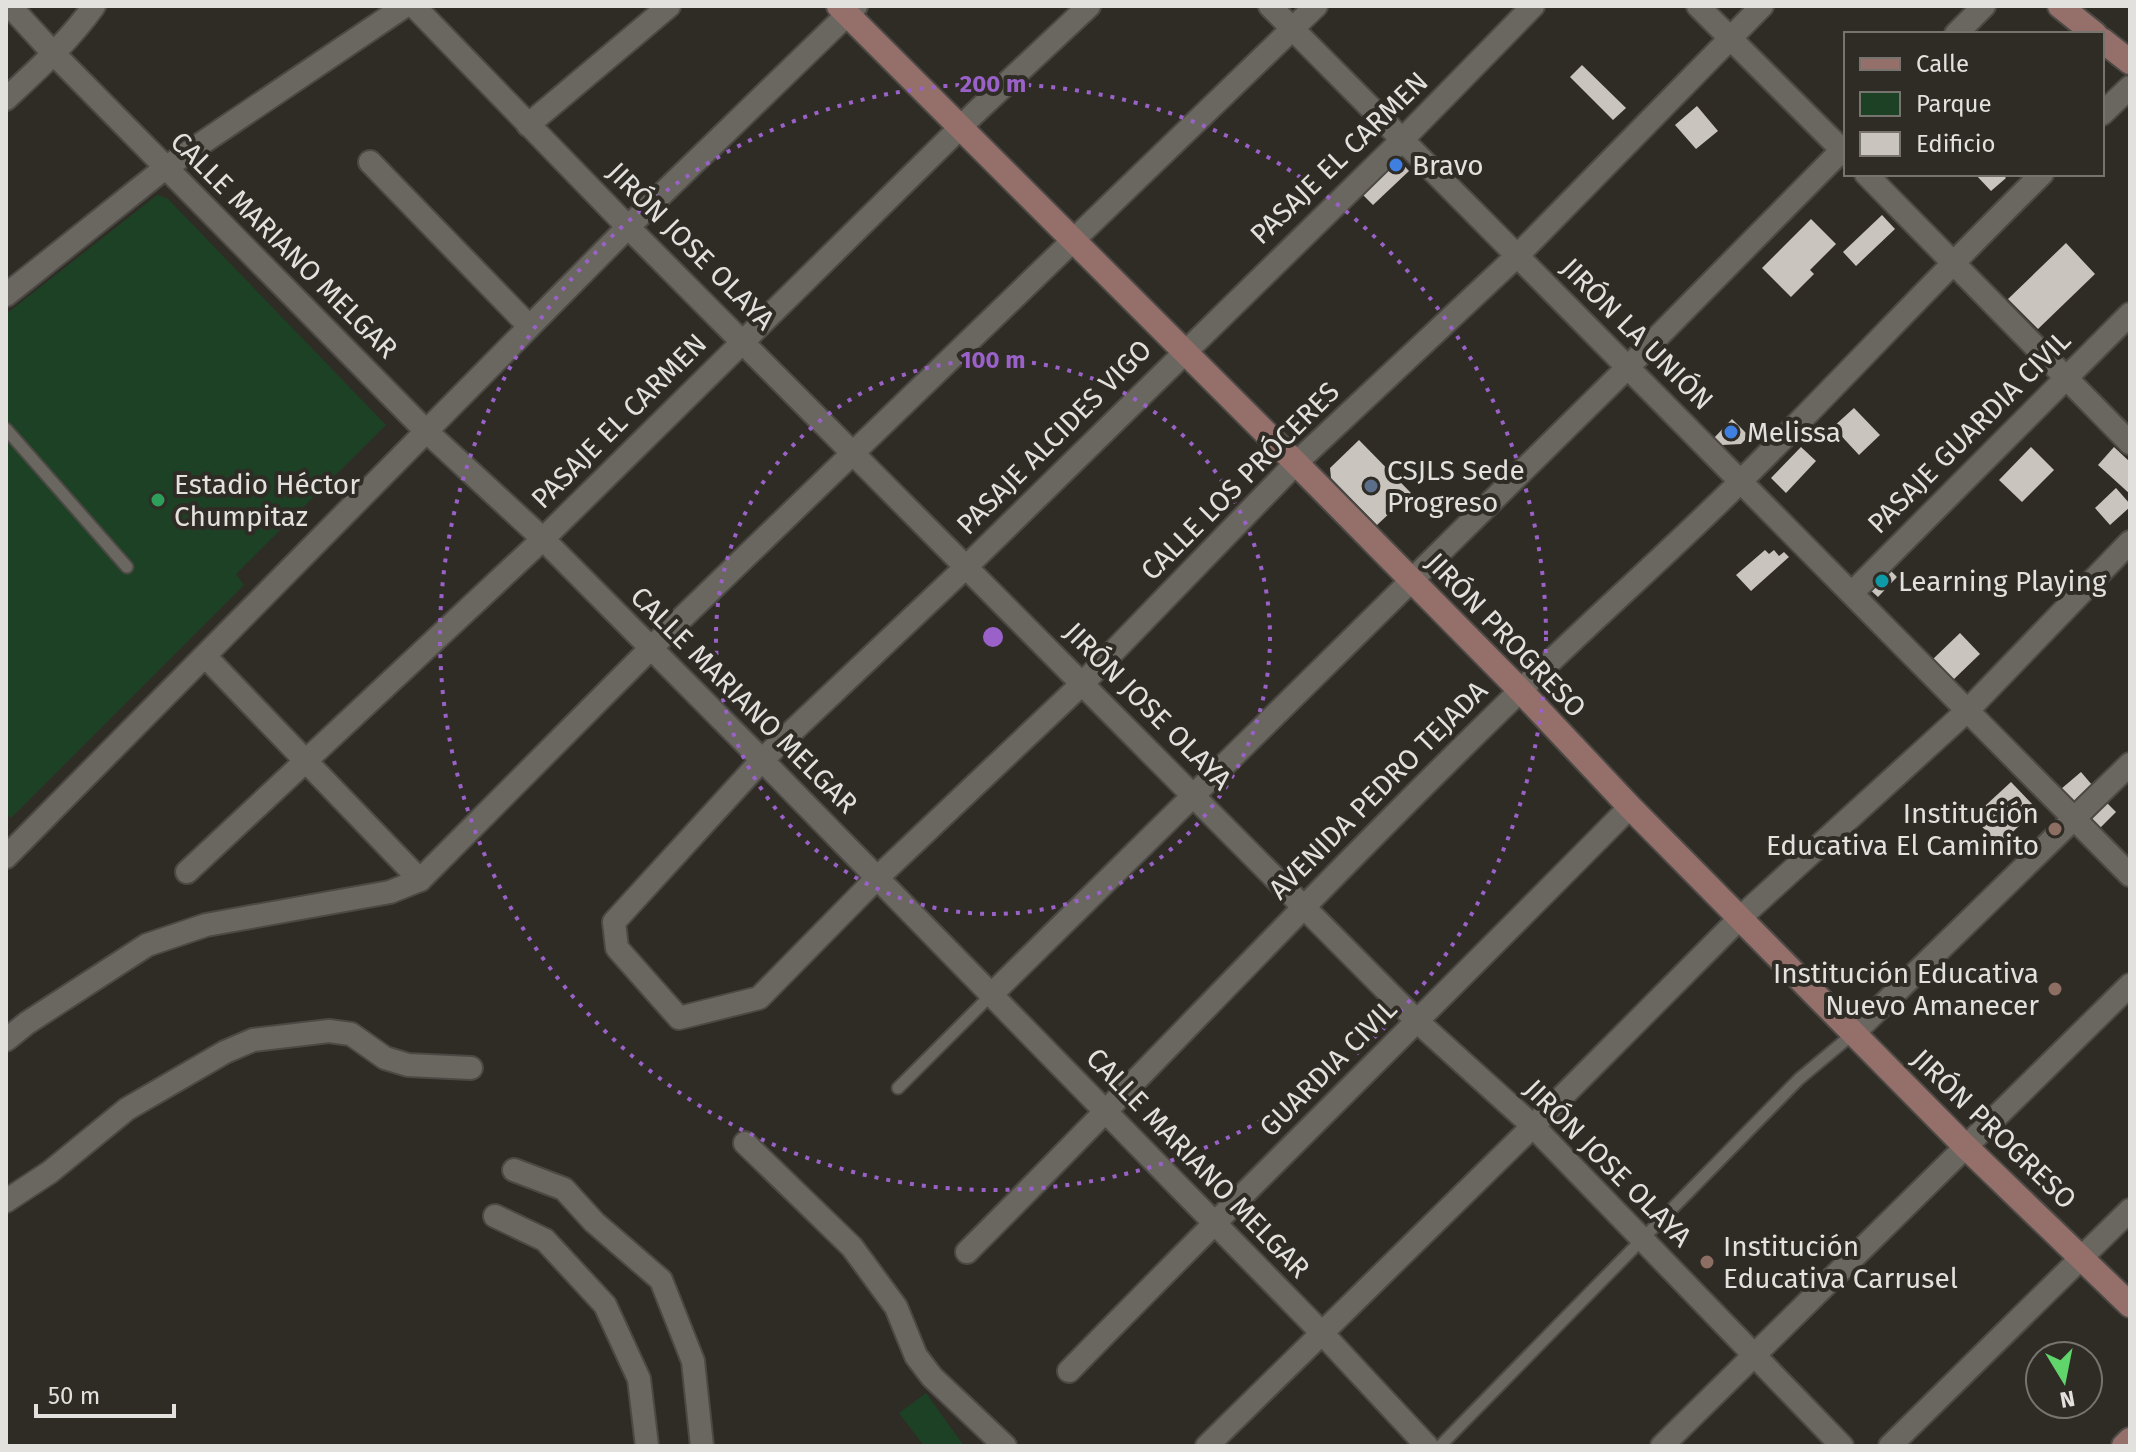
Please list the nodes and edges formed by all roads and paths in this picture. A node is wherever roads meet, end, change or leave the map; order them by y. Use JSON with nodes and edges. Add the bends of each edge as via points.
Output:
{"nodes":[{"id":1,"x":10,"y":6,"type":"edge"},
{"id":2,"x":94,"y":6,"type":"edge"},
{"id":3,"x":405,"y":6,"type":"edge"},
{"id":4,"x":414,"y":6,"type":"edge"},
{"id":5,"x":669,"y":6,"type":"edge"},
{"id":6,"x":1089,"y":6,"type":"edge"},
{"id":7,"x":1270,"y":6,"type":"edge"},
{"id":8,"x":1316,"y":6,"type":"edge"},
{"id":9,"x":1533,"y":6,"type":"edge"},
{"id":10,"x":1698,"y":6,"type":"edge"},
{"id":11,"x":1762,"y":6,"type":"edge"},
{"id":12,"x":1984,"y":6,"type":"edge"},
{"id":13,"x":2060,"y":6,"type":"edge"},
{"id":14,"x":847,"y":9,"type":"edge"},
{"id":15,"x":1294,"y":29,"type":"junction"},
{"id":16,"x":1958,"y":32,"type":"edge"},
{"id":17,"x":2092,"y":32,"type":"edge"},
{"id":18,"x":1730,"y":38,"type":"junction"},
{"id":19,"x":2104,"y":42,"type":"edge"},
{"id":20,"x":54,"y":54,"type":"junction"},
{"id":21,"x":2130,"y":62,"type":"edge"},
{"id":22,"x":2130,"y":87,"type":"edge"},
{"id":23,"x":6,"y":99,"type":"edge"},
{"id":24,"x":2104,"y":112,"type":"edge"},
{"id":25,"x":528,"y":125,"type":"junction"},
{"id":26,"x":960,"y":128,"type":"junction"},
{"id":27,"x":1402,"y":140,"type":"junction"},
{"id":28,"x":1844,"y":149,"type":"edge"},
{"id":29,"x":1844,"y":151,"type":"edge"},
{"id":30,"x":370,"y":162,"type":"dead end"},
{"id":31,"x":165,"y":168,"type":"junction"},
{"id":32,"x":1868,"y":176,"type":"edge"},
{"id":33,"x":2040,"y":176,"type":"edge"},
{"id":34,"x":628,"y":227,"type":"junction"},
{"id":35,"x":1073,"y":240,"type":"junction"},
{"id":36,"x":1518,"y":255,"type":"junction"},
{"id":37,"x":1953,"y":262,"type":"junction"},
{"id":38,"x":6,"y":295,"type":"edge"},
{"id":39,"x":2130,"y":314,"type":"edge"},
{"id":40,"x":529,"y":326,"type":"junction"},
{"id":41,"x":743,"y":340,"type":"junction"},
{"id":42,"x":1184,"y":351,"type":"junction"},
{"id":43,"x":1628,"y":367,"type":"junction"},
{"id":44,"x":2065,"y":377,"type":"junction"},
{"id":45,"x":6,"y":429,"type":"edge"},
{"id":46,"x":425,"y":430,"type":"junction"},
{"id":47,"x":2130,"y":443,"type":"edge"},
{"id":48,"x":853,"y":452,"type":"junction"},
{"id":49,"x":1296,"y":463,"type":"junction"},
{"id":50,"x":1740,"y":481,"type":"junction"},
{"id":51,"x":543,"y":539,"type":"junction"},
{"id":52,"x":2130,"y":542,"type":"edge"},
{"id":53,"x":967,"y":566,"type":"junction"},
{"id":54,"x":127,"y":567,"type":"dead end"},
{"id":55,"x":1411,"y":581,"type":"junction"},
{"id":56,"x":1852,"y":593,"type":"junction"},
{"id":57,"x":651,"y":648,"type":"junction"},
{"id":58,"x":206,"y":657,"type":"junction"},
{"id":59,"x":1083,"y":683,"type":"junction"},
{"id":60,"x":1520,"y":690,"type":"junction"},
{"id":61,"x":1968,"y":710,"type":"junction"},
{"id":62,"x":762,"y":760,"type":"junction"},
{"id":63,"x":305,"y":761,"type":"junction"},
{"id":64,"x":2130,"y":764,"type":"edge"},
{"id":65,"x":1194,"y":795,"type":"junction"},
{"id":66,"x":1630,"y":807,"type":"junction"},
{"id":67,"x":2076,"y":818,"type":"junction"},
{"id":68,"x":10,"y":846,"type":"edge"},
{"id":69,"x":187,"y":872,"type":"dead end"},
{"id":70,"x":2130,"y":875,"type":"edge"},
{"id":71,"x":877,"y":878,"type":"junction"},
{"id":72,"x":420,"y":880,"type":"junction"},
{"id":73,"x":1304,"y":906,"type":"junction"},
{"id":74,"x":1741,"y":917,"type":"junction"},
{"id":75,"x":2130,"y":985,"type":"edge"},
{"id":76,"x":992,"y":994,"type":"junction"},
{"id":77,"x":759,"y":998,"type":"joint"},
{"id":78,"x":1418,"y":1022,"type":"junction"},
{"id":79,"x":1854,"y":1033,"type":"junction"},
{"id":80,"x":6,"y":1040,"type":"edge"},
{"id":81,"x":471,"y":1068,"type":"dead end"},
{"id":82,"x":898,"y":1088,"type":"dead end"},
{"id":83,"x":1107,"y":1112,"type":"junction"},
{"id":84,"x":1533,"y":1126,"type":"junction"},
{"id":85,"x":745,"y":1143,"type":"dead end"},
{"id":86,"x":1965,"y":1146,"type":"junction"},
{"id":87,"x":514,"y":1170,"type":"dead end"},
{"id":88,"x":6,"y":1201,"type":"edge"},
{"id":89,"x":2130,"y":1210,"type":"edge"},
{"id":90,"x":495,"y":1216,"type":"dead end"},
{"id":91,"x":1213,"y":1223,"type":"junction"},
{"id":92,"x":1641,"y":1238,"type":"junction"},
{"id":93,"x":967,"y":1252,"type":"dead end"},
{"id":94,"x":2082,"y":1256,"type":"junction"},
{"id":95,"x":2130,"y":1305,"type":"edge"},
{"id":96,"x":1322,"y":1333,"type":"junction"},
{"id":97,"x":1753,"y":1355,"type":"junction"},
{"id":98,"x":1069,"y":1371,"type":"dead end"},
{"id":99,"x":2130,"y":1440,"type":"edge"},
{"id":100,"x":647,"y":1446,"type":"edge"},
{"id":101,"x":702,"y":1446,"type":"edge"},
{"id":102,"x":1005,"y":1446,"type":"edge"},
{"id":103,"x":1207,"y":1446,"type":"edge"},
{"id":104,"x":1427,"y":1446,"type":"edge"},
{"id":105,"x":1440,"y":1446,"type":"edge"},
{"id":106,"x":1662,"y":1446,"type":"edge"},
{"id":107,"x":1842,"y":1446,"type":"edge"},
{"id":108,"x":1890,"y":1446,"type":"edge"},
{"id":109,"x":2124,"y":1446,"type":"edge"}],
"edges":[{"from":1,"to":20,"type":"street","name":"CALLE MARIANO MELGAR"},
{"from":2,"to":20,"type":"street"},
{"from":3,"to":31,"type":"street"},
{"from":4,"to":25,"type":"street","name":"JIRÓN JOSE OLAYA"},
{"from":5,"to":25,"type":"street"},
{"from":6,"to":26,"type":"street","name":"PASAJE EL CARMEN"},
{"from":7,"to":15,"type":"street","name":"JIRÓN LA UNIÓN"},
{"from":8,"to":15,"type":"street"},
{"from":9,"to":27,"type":"street","name":"PASAJE EL CARMEN"},
{"from":10,"to":18,"type":"street"},
{"from":11,"to":18,"type":"street","name":"CALLE LOS PRÓCERES"},
{"from":12,"to":16,"type":"street"},
{"from":13,"to":17,"type":"street"},
{"from":14,"to":26,"type":"street","name":"JIRÓN PROGRESO"},
{"from":14,"to":34,"type":"street"},
{"from":15,"to":27,"type":"street","name":"JIRÓN LA UNIÓN"},
{"from":15,"to":35,"type":"street"},
{"from":18,"to":28,"type":"street"},
{"from":18,"to":36,"type":"street","name":"CALLE LOS PRÓCERES"},
{"from":19,"to":21,"type":"street"},
{"from":20,"to":23,"type":"street"},
{"from":20,"to":31,"type":"street","name":"CALLE MARIANO MELGAR"},
{"from":22,"to":24,"type":"street"},
{"from":25,"to":34,"type":"street","name":"JIRÓN JOSE OLAYA"},
{"from":26,"to":35,"type":"street","name":"JIRÓN PROGRESO"},
{"from":26,"to":41,"type":"street","name":"PASAJE EL CARMEN"},
{"from":27,"to":36,"type":"street","name":"JIRÓN LA UNIÓN"},
{"from":27,"to":42,"type":"street","name":"PASAJE EL CARMEN"},
{"from":29,"to":43,"type":"street"},
{"from":30,"to":40,"type":"street"},
{"from":31,"to":38,"type":"street"},
{"from":31,"to":46,"type":"street","name":"CALLE MARIANO MELGAR"},
{"from":32,"to":37,"type":"street"},
{"from":33,"to":37,"type":"street","name":"AVENIDA PEDRO TEJADA"},
{"from":34,"to":40,"type":"street"},
{"from":34,"to":41,"type":"street","name":"JIRÓN JOSE OLAYA"},
{"from":35,"to":42,"type":"street","name":"JIRÓN PROGRESO"},
{"from":35,"to":48,"type":"street"},
{"from":36,"to":43,"type":"street","name":"JIRÓN LA UNIÓN"},
{"from":36,"to":49,"type":"street","name":"CALLE LOS PRÓCERES"},
{"from":37,"to":44,"type":"street"},
{"from":37,"to":50,"type":"street","name":"AVENIDA PEDRO TEJADA"},
{"from":39,"to":44,"type":"street","name":"PASAJE GUARDIA CIVIL"},
{"from":40,"to":46,"type":"street"},
{"from":41,"to":48,"type":"street","name":"JIRÓN JOSE OLAYA"},
{"from":41,"to":51,"type":"street","name":"PASAJE EL CARMEN"},
{"from":42,"to":49,"type":"street","name":"JIRÓN PROGRESO"},
{"from":42,"to":53,"type":"street","name":"PASAJE ALCIDES VIGO"},
{"from":43,"to":50,"type":"street","name":"JIRÓN LA UNIÓN"},
{"from":43,"to":55,"type":"street"},
{"from":44,"to":47,"type":"street"},
{"from":44,"to":56,"type":"street","name":"PASAJE GUARDIA CIVIL"},
{"from":45,"to":54,"type":"lane"},
{"from":46,"to":51,"type":"street","name":"CALLE MARIANO MELGAR"},
{"from":46,"to":58,"type":"street"},
{"from":48,"to":53,"type":"street","name":"JIRÓN JOSE OLAYA"},
{"from":48,"to":57,"type":"street"},
{"from":49,"to":55,"type":"street","name":"JIRÓN PROGRESO"},
{"from":49,"to":59,"type":"street","name":"CALLE LOS PRÓCERES"},
{"from":50,"to":56,"type":"street","name":"JIRÓN LA UNIÓN"},
{"from":50,"to":60,"type":"street","name":"AVENIDA PEDRO TEJADA"},
{"from":51,"to":57,"type":"street","name":"CALLE MARIANO MELGAR"},
{"from":51,"to":63,"type":"street","name":"PASAJE EL CARMEN"},
{"from":52,"to":61,"type":"street"},
{"from":53,"to":59,"type":"street","name":"JIRÓN JOSE OLAYA"},
{"from":53,"to":62,"type":"street","name":"PASAJE ALCIDES VIGO"},
{"from":55,"to":60,"type":"street","name":"JIRÓN PROGRESO"},
{"from":55,"to":65,"type":"street"},
{"from":56,"to":61,"type":"street","name":"JIRÓN LA UNIÓN"},
{"from":57,"to":62,"type":"street","name":"CALLE MARIANO MELGAR"},
{"from":57,"to":72,"type":"street"},
{"from":58,"to":63,"type":"street"},
{"from":58,"to":68,"type":"street"},
{"from":59,"to":65,"type":"street","name":"JIRÓN JOSE OLAYA"},
{"from":59,"to":71,"type":"street","name":"CALLE LOS PRÓCERES"},
{"from":60,"to":66,"type":"street","name":"JIRÓN PROGRESO"},
{"from":60,"to":73,"type":"street","name":"AVENIDA PEDRO TEJADA"},
{"from":61,"to":67,"type":"street","name":"JIRÓN LA UNIÓN"},
{"from":61,"to":74,"type":"street"},
{"from":62,"to":71,"type":"street","name":"CALLE MARIANO MELGAR"},
{"from":62,"to":77,"type":"street","name":"PASAJE ALCIDES VIGO","via":[[614,922],[617,948],[679,1018]]},
{"from":63,"to":69,"type":"street","name":"PASAJE EL CARMEN"},
{"from":63,"to":72,"type":"street"},
{"from":64,"to":67,"type":"street"},
{"from":65,"to":73,"type":"street","name":"JIRÓN JOSE OLAYA"},
{"from":65,"to":76,"type":"street"},
{"from":66,"to":74,"type":"street","name":"JIRÓN PROGRESO"},
{"from":66,"to":78,"type":"street","name":"GUARDIA CIVIL"},
{"from":67,"to":70,"type":"street","name":"JIRÓN LA UNIÓN"},
{"from":67,"to":79,"type":"street"},
{"from":71,"to":76,"type":"street","name":"CALLE MARIANO MELGAR"},
{"from":71,"to":77,"type":"street","name":"CALLE LOS PRÓCERES"},
{"from":72,"to":80,"type":"street","via":[[390,892],[206,925],[147,945]]},
{"from":73,"to":78,"type":"street","name":"JIRÓN JOSE OLAYA"},
{"from":73,"to":83,"type":"street","name":"AVENIDA PEDRO TEJADA"},
{"from":74,"to":79,"type":"street","name":"JIRÓN PROGRESO"},
{"from":74,"to":84,"type":"street"},
{"from":75,"to":86,"type":"street"},
{"from":76,"to":82,"type":"lane"},
{"from":76,"to":83,"type":"street","name":"CALLE MARIANO MELGAR"},
{"from":78,"to":84,"type":"street","name":"JIRÓN JOSE OLAYA"},
{"from":78,"to":91,"type":"street","name":"GUARDIA CIVIL"},
{"from":79,"to":86,"type":"street","name":"JIRÓN PROGRESO"},
{"from":79,"to":92,"type":"lane","via":[[1799,1079]]},
{"from":81,"to":88,"type":"street","via":[[408,1065],[385,1058],[351,1034],[329,1031],[253,1040],[127,1109]]},
{"from":83,"to":91,"type":"street","name":"CALLE MARIANO MELGAR"},
{"from":83,"to":93,"type":"street","name":"AVENIDA PEDRO TEJADA"},
{"from":84,"to":92,"type":"street","name":"JIRÓN JOSE OLAYA"},
{"from":84,"to":96,"type":"street"},
{"from":85,"to":102,"type":"street","via":[[852,1247],[896,1307],[924,1367]]},
{"from":86,"to":94,"type":"street","name":"JIRÓN PROGRESO"},
{"from":86,"to":97,"type":"street"},
{"from":87,"to":101,"type":"street","via":[[564,1189],[661,1280],[693,1361]]},
{"from":89,"to":94,"type":"street"},
{"from":90,"to":100,"type":"street","via":[[545,1240],[605,1305],[639,1379]]},
{"from":91,"to":96,"type":"street","name":"CALLE MARIANO MELGAR"},
{"from":91,"to":98,"type":"street","name":"GUARDIA CIVIL"},
{"from":92,"to":97,"type":"street","name":"JIRÓN JOSE OLAYA"},
{"from":92,"to":105,"type":"lane"},
{"from":94,"to":95,"type":"street","name":"JIRÓN PROGRESO"},
{"from":94,"to":108,"type":"street"},
{"from":96,"to":103,"type":"street"},
{"from":96,"to":104,"type":"street","name":"CALLE MARIANO MELGAR"},
{"from":97,"to":106,"type":"street"},
{"from":97,"to":107,"type":"street","name":"JIRÓN JOSE OLAYA"},
{"from":99,"to":109,"type":"street"}]}
